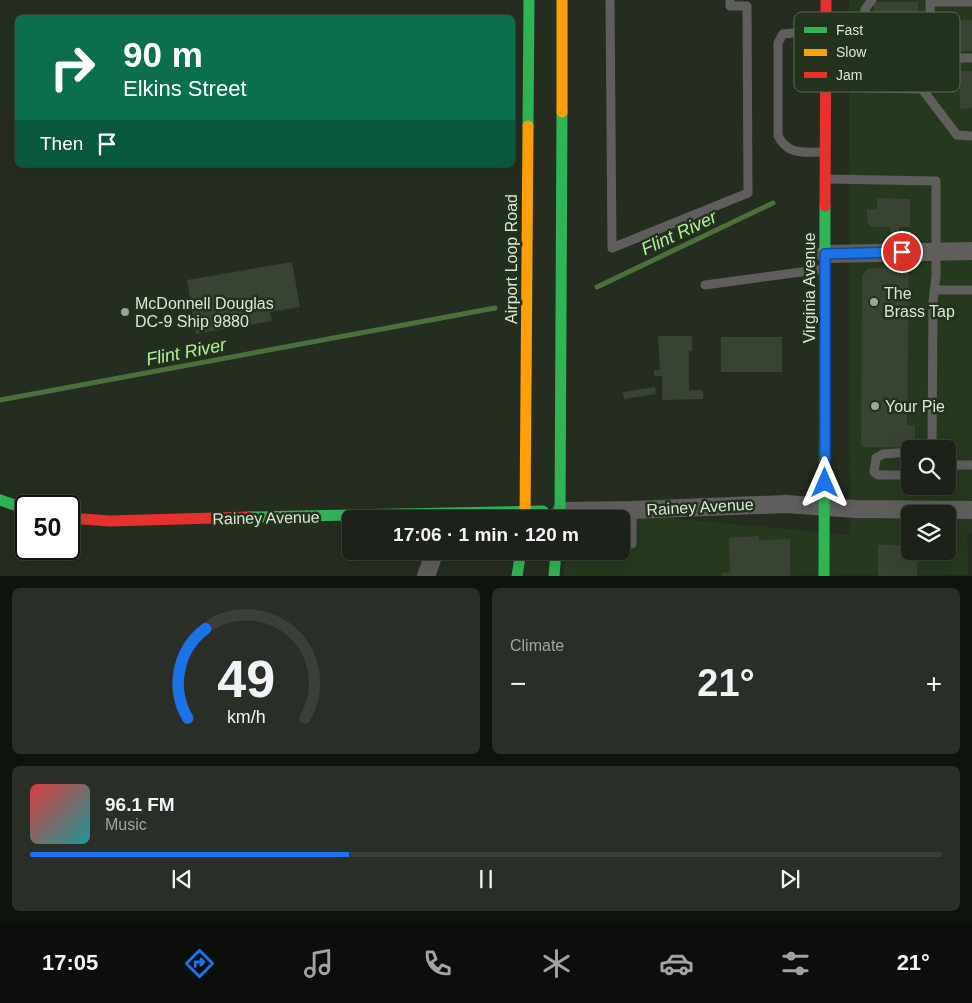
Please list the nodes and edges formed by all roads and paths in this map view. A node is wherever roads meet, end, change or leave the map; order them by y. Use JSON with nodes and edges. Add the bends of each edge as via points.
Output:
{"nodes":[{"id":1,"x":529,"y":0,"type":"edge"},
{"id":2,"x":562,"y":0,"type":"edge"},
{"id":3,"x":610,"y":0,"type":"edge"},
{"id":4,"x":730,"y":0,"type":"edge"},
{"id":5,"x":872,"y":0,"type":"edge"},
{"id":6,"x":929,"y":1,"type":"edge"},
{"id":7,"x":972,"y":2,"type":"edge"},
{"id":8,"x":865,"y":12,"type":"edge"},
{"id":9,"x":794,"y":33,"type":"edge"},
{"id":10,"x":826,"y":92,"type":"edge"},
{"id":11,"x":924,"y":92,"type":"edge"},
{"id":12,"x":972,"y":136,"type":"edge"},
{"id":13,"x":825,"y":152,"type":"junction"},
{"id":14,"x":825,"y":180,"type":"junction"},
{"id":15,"x":972,"y":251,"type":"edge"},
{"id":16,"x":936,"y":252,"type":"junction"},
{"id":17,"x":825,"y":261,"type":"junction"},
{"id":18,"x":704,"y":285,"type":"dead end"},
{"id":19,"x":934,"y":290,"type":"junction"},
{"id":20,"x":972,"y":290,"type":"edge"},
{"id":21,"x":932,"y":440,"type":"edge"},
{"id":22,"x":901,"y":453,"type":"edge"},
{"id":23,"x":956,"y":465,"type":"edge"},
{"id":24,"x":972,"y":465,"type":"edge"},
{"id":25,"x":901,"y":475,"type":"edge"},
{"id":26,"x":0,"y":500,"type":"edge"},
{"id":27,"x":15,"y":505,"type":"edge"},
{"id":28,"x":824,"y":507,"type":"junction"},
{"id":29,"x":526,"y":510,"type":"edge"},
{"id":30,"x":560,"y":510,"type":"edge"},
{"id":31,"x":632,"y":510,"type":"joint"},
{"id":32,"x":972,"y":510,"type":"edge"},
{"id":33,"x":342,"y":518,"type":"edge"},
{"id":34,"x":80,"y":519,"type":"edge"},
{"id":35,"x":632,"y":544,"type":"dead end"},
{"id":36,"x":431,"y":560,"type":"edge"},
{"id":37,"x":520,"y":560,"type":"edge"},
{"id":38,"x":555,"y":560,"type":"edge"},
{"id":39,"x":428,"y":576,"type":"edge"},
{"id":40,"x":517,"y":576,"type":"edge"},
{"id":41,"x":554,"y":576,"type":"edge"},
{"id":42,"x":824,"y":576,"type":"edge"}],
"edges":[{"from":1,"to":29,"type":"main road","name":"Airport Loop Road"},
{"from":2,"to":30,"type":"main road"},
{"from":3,"to":4,"type":"lane","via":[[612,248],[748,193],[746,6],[730,6]]},
{"from":5,"to":8,"type":"lane"},
{"from":6,"to":7,"type":"lane"},
{"from":9,"to":13,"type":"lane","via":[[783,34],[778,43],[778,136],[783,145],[793,152]]},
{"from":10,"to":13,"type":"main road","name":"Virginia Avenue"},
{"from":11,"to":12,"type":"lane","via":[[957,136]]},
{"from":13,"to":14,"type":"main road","name":"Virginia Avenue"},
{"from":14,"to":16,"type":"lane","via":[[936,180]]},
{"from":14,"to":17,"type":"main road","name":"Virginia Avenue"},
{"from":15,"to":16,"type":"street"},
{"from":16,"to":17,"type":"street"},
{"from":16,"to":19,"type":"lane"},
{"from":17,"to":18,"type":"lane"},
{"from":17,"to":28,"type":"main road","name":"Virginia Avenue"},
{"from":19,"to":20,"type":"lane"},
{"from":19,"to":21,"type":"lane"},
{"from":22,"to":25,"type":"lane","via":[[883,454],[876,458],[873,466],[878,475]]},
{"from":23,"to":24,"type":"lane"},
{"from":26,"to":27,"type":"main road"},
{"from":28,"to":31,"type":"street","name":"Rainey Avenue","via":[[786,504]]},
{"from":28,"to":32,"type":"street","name":"Rainey Avenue"},
{"from":28,"to":42,"type":"main road","name":"Virginia Avenue"},
{"from":31,"to":35,"type":"lane"},
{"from":33,"to":34,"type":"main road","name":"Rainey Avenue"},
{"from":36,"to":39,"type":"street"},
{"from":37,"to":40,"type":"main road"},
{"from":38,"to":41,"type":"main road"}]}
